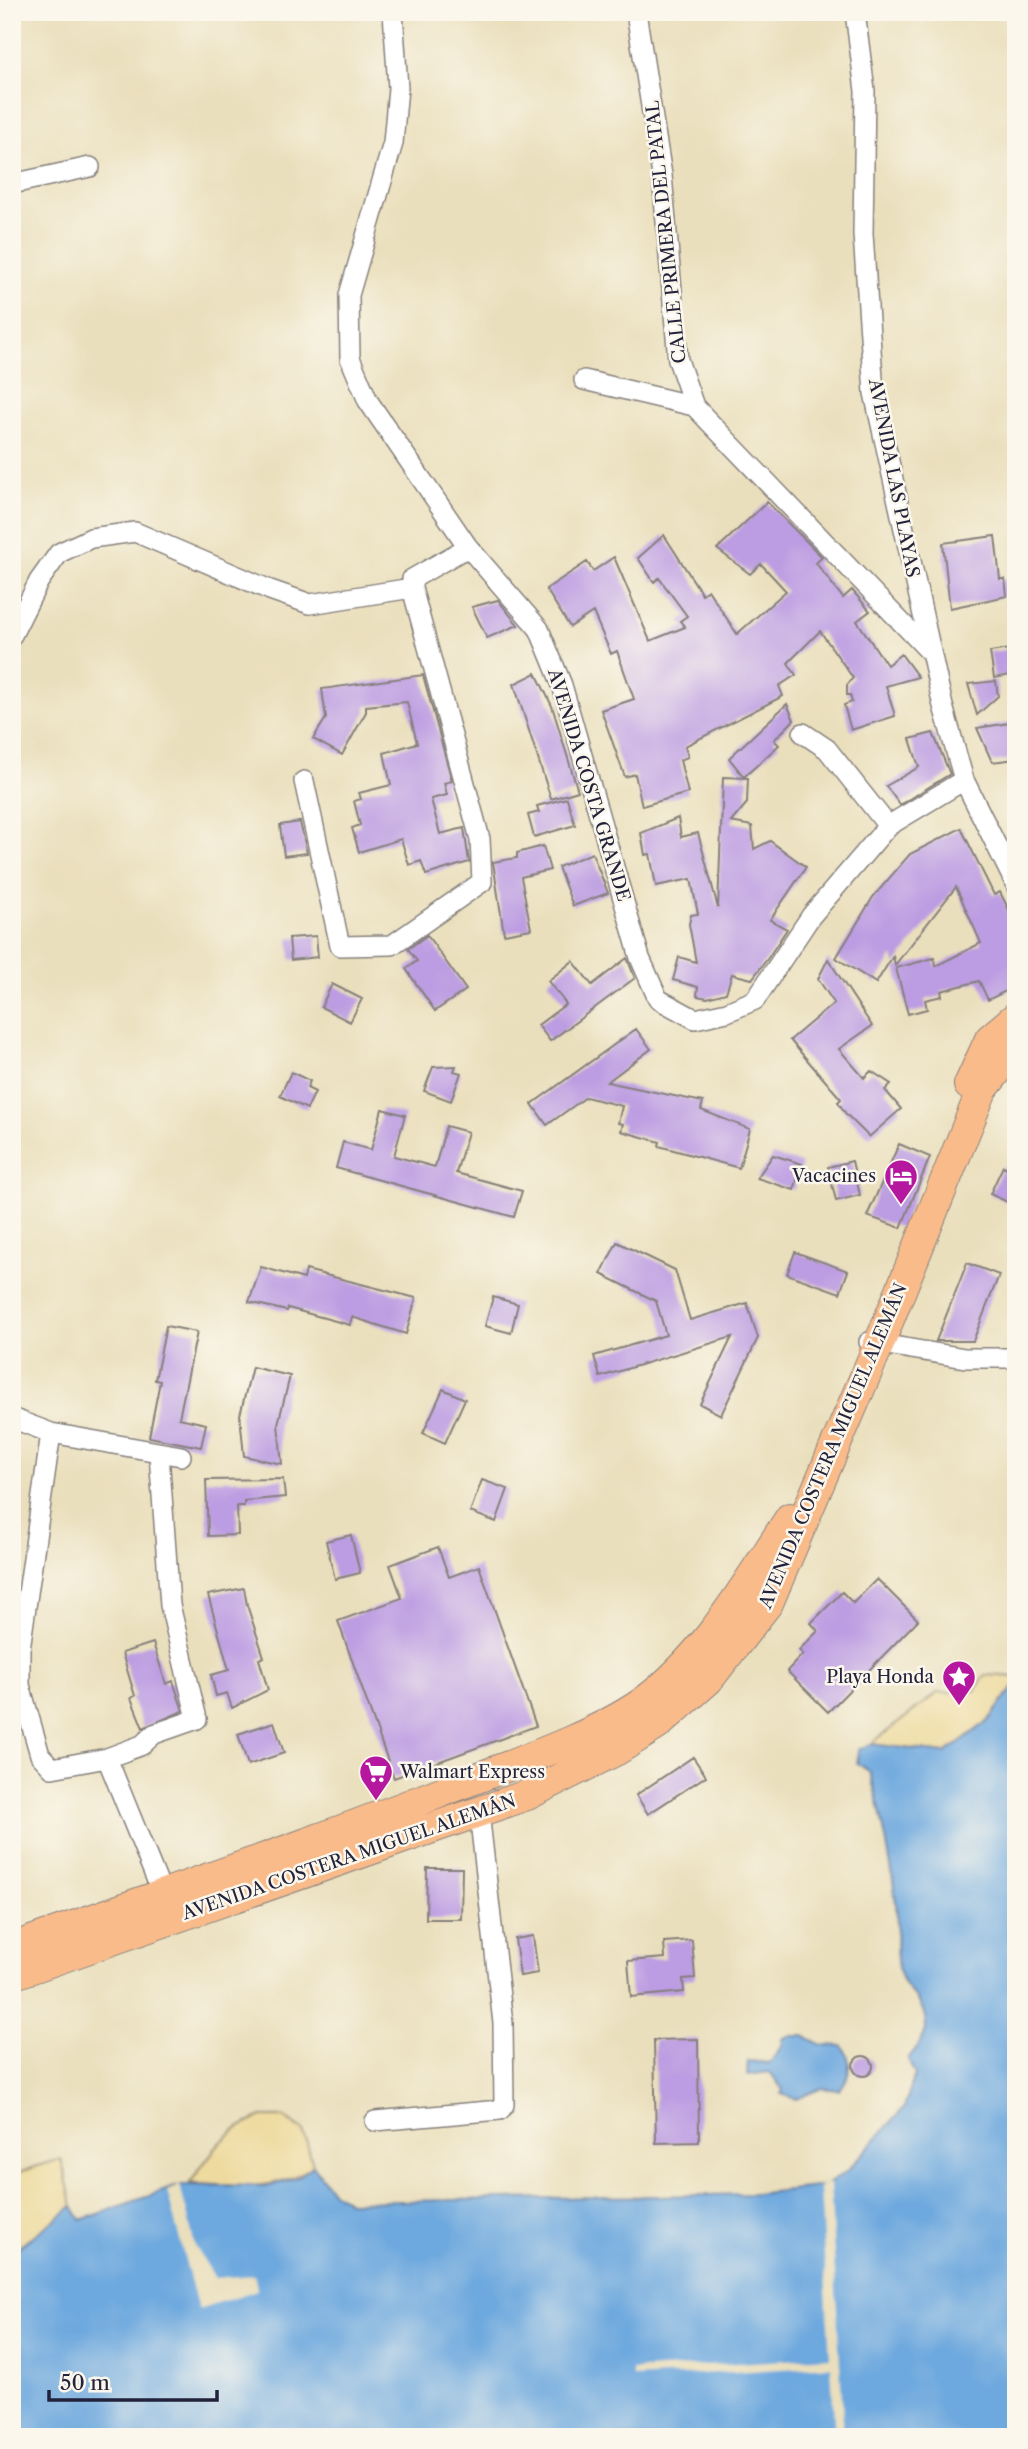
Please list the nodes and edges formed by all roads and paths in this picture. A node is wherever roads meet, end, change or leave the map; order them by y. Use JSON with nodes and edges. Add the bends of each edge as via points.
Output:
{"nodes":[{"id":1,"x":393,"y":12,"type":"edge"},
{"id":2,"x":636,"y":12,"type":"edge"},
{"id":3,"x":855,"y":12,"type":"edge"},
{"id":4,"x":90,"y":167,"type":"dead end"},
{"id":5,"x":12,"y":184,"type":"edge"},
{"id":6,"x":584,"y":380,"type":"dead end"},
{"id":7,"x":694,"y":406,"type":"junction"},
{"id":8,"x":468,"y":547,"type":"junction"},
{"id":9,"x":412,"y":588,"type":"junction"},
{"id":10,"x":12,"y":635,"type":"edge"},
{"id":11,"x":928,"y":651,"type":"junction"},
{"id":12,"x":803,"y":733,"type":"dead end"},
{"id":13,"x":964,"y":780,"type":"junction"},
{"id":14,"x":304,"y":781,"type":"dead end"},
{"id":15,"x":888,"y":826,"type":"junction"},
{"id":16,"x":1016,"y":885,"type":"edge"},
{"id":17,"x":1016,"y":1017,"type":"edge"},
{"id":18,"x":1016,"y":1047,"type":"edge"},
{"id":19,"x":872,"y":1343,"type":"junction"},
{"id":20,"x":1016,"y":1358,"type":"edge"},
{"id":21,"x":14,"y":1419,"type":"dead end"},
{"id":22,"x":51,"y":1433,"type":"junction"},
{"id":23,"x":159,"y":1454,"type":"junction"},
{"id":24,"x":181,"y":1456,"type":"dead end"},
{"id":25,"x":107,"y":1758,"type":"junction"},
{"id":26,"x":479,"y":1812,"type":"junction"},
{"id":27,"x":162,"y":1894,"type":"junction"},
{"id":28,"x":12,"y":1948,"type":"edge"},
{"id":29,"x":12,"y":1975,"type":"edge"},
{"id":30,"x":375,"y":2121,"type":"dead end"}],
"edges":[{"from":1,"to":8,"type":"street","name":"AVENIDA COSTA GRANDE","via":[[398,88],[393,143],[349,295],[350,358],[368,401]]},
{"from":2,"to":7,"type":"street","name":"CALLE PRIMERA DEL PATAL","via":[[662,176],[678,360]]},
{"from":3,"to":11,"type":"street","name":"AVENIDA LAS PLAYAS","via":[[864,91],[863,234],[874,393]]},
{"from":4,"to":5,"type":"street"},
{"from":6,"to":7,"type":"street"},
{"from":7,"to":11,"type":"street","name":"CALLE PRIMERA DEL PATAL"},
{"from":8,"to":9,"type":"street","via":[[412,579]]},
{"from":8,"to":15,"type":"street","name":"AVENIDA COSTA GRANDE","via":[[539,629],[562,685],[640,958],[658,999],[695,1019],[755,1000],[811,916]]},
{"from":9,"to":10,"type":"street","via":[[310,604],[135,532],[91,538],[59,553]]},
{"from":9,"to":14,"type":"street","via":[[480,839],[482,882],[391,945],[340,946]]},
{"from":11,"to":13,"type":"street","name":"AVENIDA LAS PLAYAS"},
{"from":12,"to":15,"type":"street","via":[[827,749]]},
{"from":13,"to":15,"type":"street","name":"AVENIDA COSTA GRANDE"},
{"from":13,"to":16,"type":"street","name":"AVENIDA LAS PLAYAS"},
{"from":17,"to":19,"type":"main road","name":"AVENIDA COSTERA MIGUEL ALEMÁN","via":[[990,1039]]},
{"from":18,"to":19,"type":"main road","name":"AVENIDA COSTERA MIGUEL ALEMÁN","via":[[982,1090]]},
{"from":19,"to":20,"type":"street","via":[[965,1358]]},
{"from":19,"to":26,"type":"main road","name":"AVENIDA COSTERA MIGUEL ALEMÁN","via":[[768,1603],[708,1680],[657,1725],[617,1750],[527,1795]]},
{"from":19,"to":27,"type":"main road","name":"AVENIDA COSTERA MIGUEL ALEMÁN","via":[[800,1503],[726,1614],[676,1673],[641,1703],[568,1742]]},
{"from":21,"to":22,"type":"street"},
{"from":22,"to":23,"type":"street"},
{"from":22,"to":25,"type":"street","via":[[20,1648],[20,1685],[40,1755],[52,1768]]},
{"from":23,"to":24,"type":"street"},
{"from":23,"to":25,"type":"street","via":[[170,1605],[197,1719]]},
{"from":25,"to":27,"type":"street"},
{"from":26,"to":29,"type":"main road","name":"AVENIDA COSTERA MIGUEL ALEMÁN"},
{"from":26,"to":30,"type":"street","via":[[503,2023],[504,2105],[500,2110]]},
{"from":27,"to":28,"type":"main road","name":"AVENIDA COSTERA MIGUEL ALEMÁN"}]}
